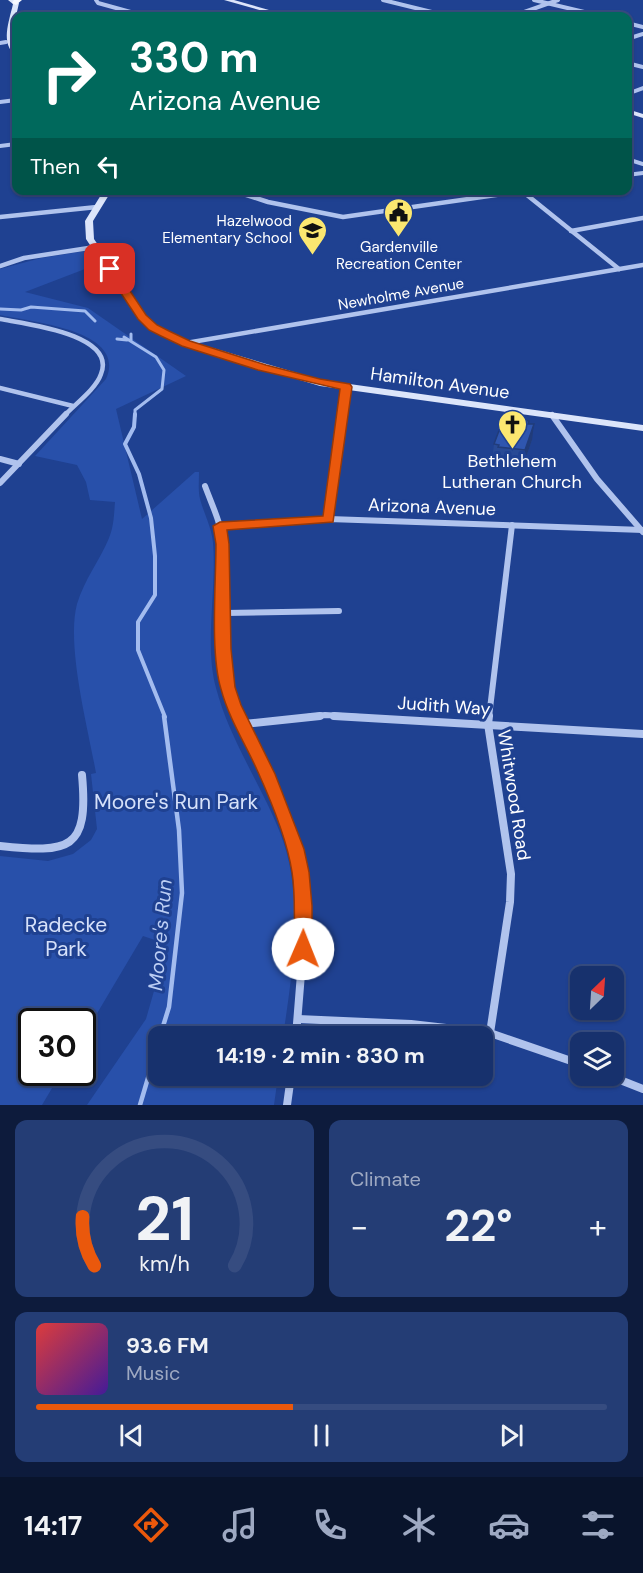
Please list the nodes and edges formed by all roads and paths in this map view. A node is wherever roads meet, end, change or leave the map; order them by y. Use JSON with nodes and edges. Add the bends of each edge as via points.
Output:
{"nodes":[{"id":1,"x":96,"y":0,"type":"edge"},
{"id":2,"x":227,"y":0,"type":"edge"},
{"id":3,"x":383,"y":0,"type":"edge"},
{"id":4,"x":534,"y":0,"type":"edge"},
{"id":5,"x":558,"y":0,"type":"edge"},
{"id":6,"x":545,"y":3,"type":"junction"},
{"id":7,"x":131,"y":12,"type":"edge"},
{"id":8,"x":272,"y":12,"type":"edge"},
{"id":9,"x":432,"y":12,"type":"edge"},
{"id":10,"x":523,"y":12,"type":"edge"},
{"id":11,"x":584,"y":12,"type":"edge"},
{"id":12,"x":12,"y":17,"type":"edge"},
{"id":13,"x":3,"y":42,"type":"edge"},
{"id":14,"x":105,"y":195,"type":"edge"},
{"id":15,"x":242,"y":195,"type":"edge"},
{"id":16,"x":494,"y":195,"type":"edge"},
{"id":17,"x":527,"y":195,"type":"edge"},
{"id":18,"x":97,"y":207,"type":"junction"},
{"id":19,"x":0,"y":215,"type":"edge"},
{"id":20,"x":643,"y":218,"type":"edge"},
{"id":21,"x":571,"y":231,"type":"junction"},
{"id":22,"x":95,"y":247,"type":"junction"},
{"id":23,"x":643,"y":265,"type":"edge"},
{"id":24,"x":0,"y":266,"type":"edge"},
{"id":25,"x":619,"y":269,"type":"junction"},
{"id":26,"x":0,"y":319,"type":"edge"},
{"id":27,"x":186,"y":343,"type":"junction"},
{"id":28,"x":346,"y":387,"type":"junction"},
{"id":29,"x":0,"y":388,"type":"edge"},
{"id":30,"x":73,"y":406,"type":"junction"},
{"id":31,"x":552,"y":415,"type":"junction"},
{"id":32,"x":643,"y":428,"type":"edge"},
{"id":33,"x":0,"y":459,"type":"edge"},
{"id":34,"x":18,"y":464,"type":"junction"},
{"id":35,"x":0,"y":483,"type":"edge"},
{"id":36,"x":205,"y":486,"type":"dead end"},
{"id":37,"x":329,"y":519,"type":"junction"},
{"id":38,"x":512,"y":525,"type":"junction"},
{"id":39,"x":220,"y":526,"type":"junction"},
{"id":40,"x":642,"y":531,"type":"edge"},
{"id":41,"x":339,"y":611,"type":"dead end"},
{"id":42,"x":225,"y":613,"type":"junction"},
{"id":43,"x":244,"y":724,"type":"junction"},
{"id":44,"x":488,"y":724,"type":"junction"},
{"id":45,"x":643,"y":734,"type":"edge"},
{"id":46,"x":82,"y":775,"type":"dead end"},
{"id":47,"x":0,"y":846,"type":"edge"},
{"id":48,"x":298,"y":1019,"type":"junction"},
{"id":49,"x":297,"y":1026,"type":"edge"},
{"id":50,"x":429,"y":1026,"type":"edge"},
{"id":51,"x":491,"y":1026,"type":"edge"},
{"id":52,"x":493,"y":1034,"type":"edge"},
{"id":53,"x":570,"y":1061,"type":"edge"},
{"id":54,"x":624,"y":1082,"type":"edge"},
{"id":55,"x":290,"y":1086,"type":"edge"},
{"id":56,"x":643,"y":1089,"type":"edge"},
{"id":57,"x":287,"y":1105,"type":"edge"}],
"edges":[{"from":1,"to":7,"type":"street"},
{"from":2,"to":8,"type":"street"},
{"from":3,"to":9,"type":"street"},
{"from":4,"to":6,"type":"street"},
{"from":5,"to":6,"type":"street"},
{"from":6,"to":10,"type":"street"},
{"from":6,"to":11,"type":"street"},
{"from":12,"to":13,"type":"street","via":[[4,30]]},
{"from":14,"to":18,"type":"street","name":"Hamilton Avenue"},
{"from":15,"to":16,"type":"street","via":[[343,217]]},
{"from":17,"to":21,"type":"street"},
{"from":18,"to":19,"type":"street"},
{"from":18,"to":22,"type":"street","name":"Hamilton Avenue","via":[[88,225]]},
{"from":20,"to":21,"type":"street"},
{"from":21,"to":25,"type":"street"},
{"from":22,"to":24,"type":"street","via":[[24,258]]},
{"from":22,"to":27,"type":"street","name":"Hamilton Avenue","via":[[147,323]]},
{"from":23,"to":25,"type":"street","name":"Newholme Avenue"},
{"from":25,"to":27,"type":"street","name":"Newholme Avenue"},
{"from":26,"to":30,"type":"street","via":[[74,336],[96,347],[101,354],[102,374]]},
{"from":27,"to":28,"type":"street","name":"Hamilton Avenue","via":[[293,376]]},
{"from":28,"to":31,"type":"street","name":"Hamilton Avenue"},
{"from":28,"to":37,"type":"street"},
{"from":29,"to":30,"type":"street"},
{"from":30,"to":34,"type":"street"},
{"from":31,"to":32,"type":"street","name":"Hamilton Avenue"},
{"from":31,"to":40,"type":"street","via":[[597,479]]},
{"from":33,"to":34,"type":"street"},
{"from":34,"to":35,"type":"street"},
{"from":36,"to":39,"type":"street"},
{"from":37,"to":38,"type":"street","name":"Arizona Avenue"},
{"from":37,"to":39,"type":"street","name":"Arizona Avenue"},
{"from":38,"to":40,"type":"street","name":"Arizona Avenue"},
{"from":38,"to":44,"type":"street","name":"Whitwood Road"},
{"from":39,"to":42,"type":"street"},
{"from":41,"to":42,"type":"street"},
{"from":42,"to":43,"type":"street","via":[[227,687]]},
{"from":43,"to":44,"type":"street","name":"Judith Way","via":[[321,715]]},
{"from":43,"to":48,"type":"street","via":[[284,815],[301,872],[303,949]]},
{"from":44,"to":45,"type":"street","name":"Judith Way"},
{"from":44,"to":51,"type":"street","name":"Whitwood Road","via":[[511,874]]},
{"from":46,"to":47,"type":"street","via":[[85,820],[75,839],[52,849]]},
{"from":48,"to":49,"type":"street"},
{"from":48,"to":50,"type":"street"},
{"from":52,"to":53,"type":"street"},
{"from":54,"to":56,"type":"street"},
{"from":55,"to":57,"type":"street"}]}
